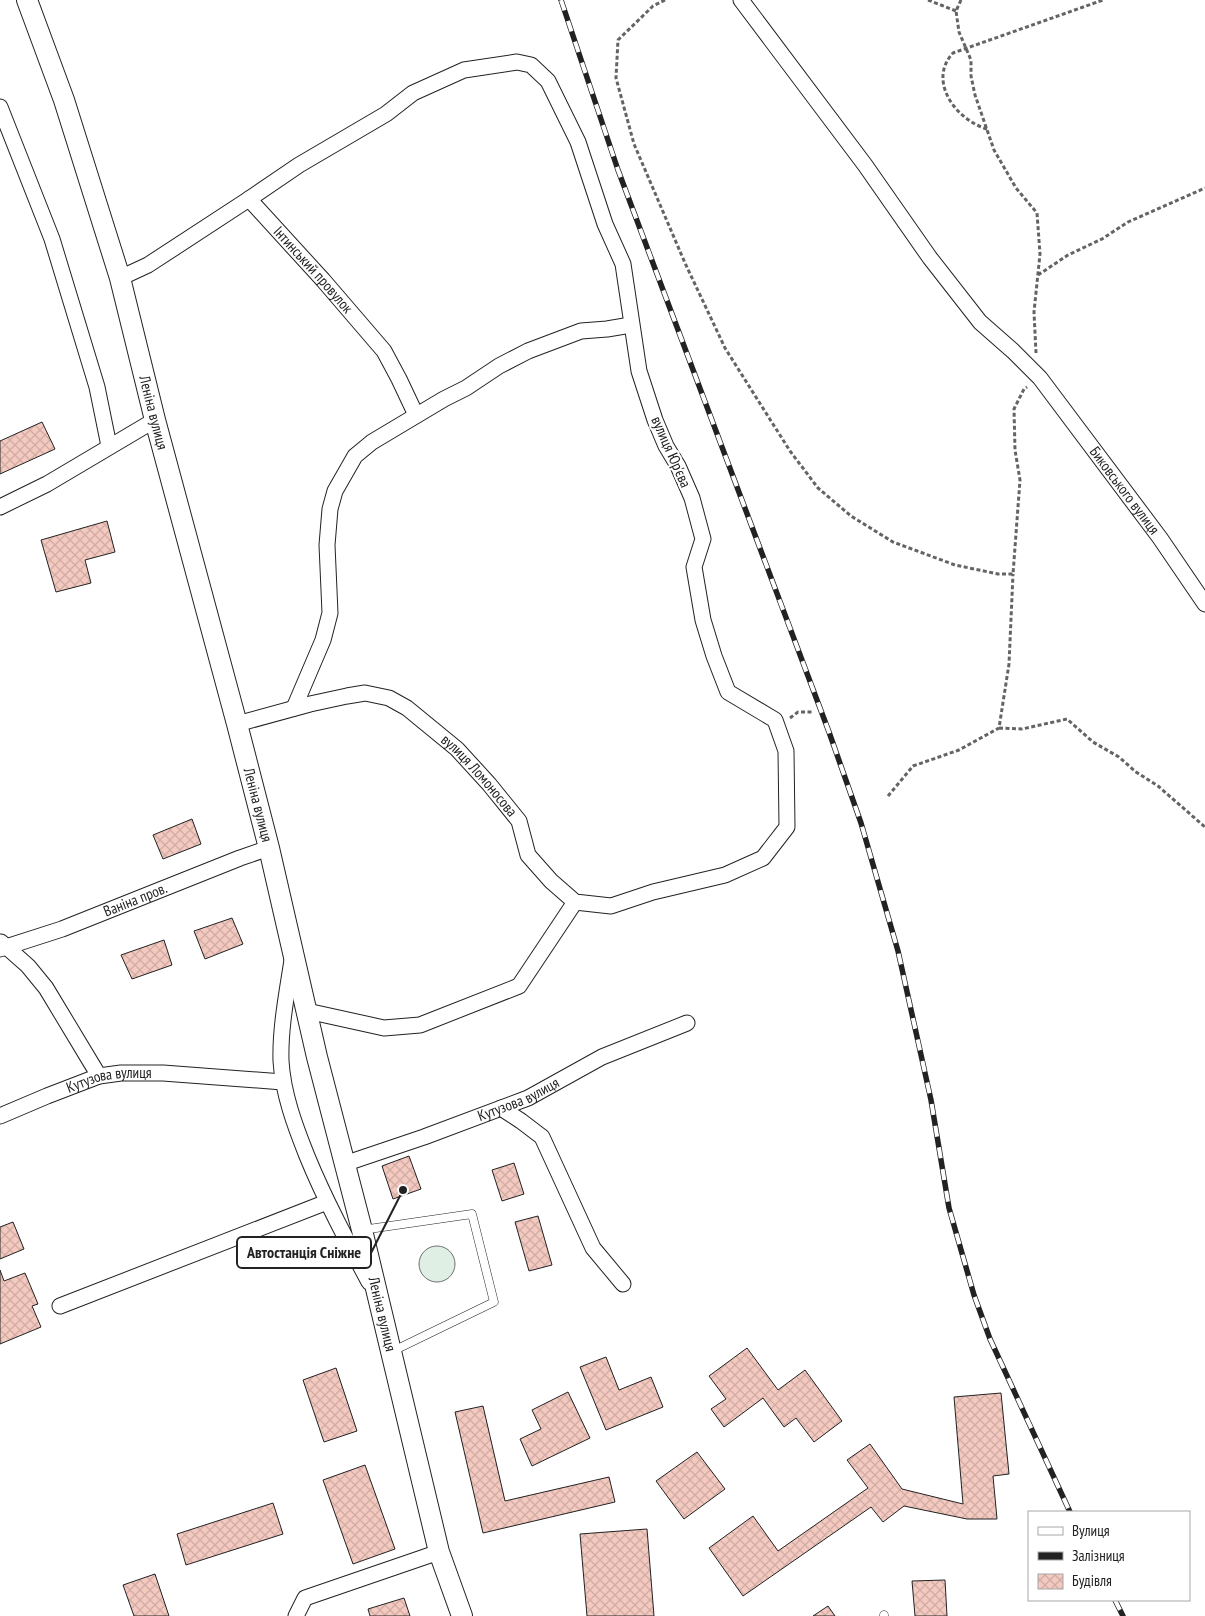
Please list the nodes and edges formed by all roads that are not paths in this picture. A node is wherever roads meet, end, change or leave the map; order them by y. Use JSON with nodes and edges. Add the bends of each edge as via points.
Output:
{"nodes":[{"id":1,"x":27,"y":0,"type":"edge"},
{"id":2,"x":741,"y":0,"type":"edge"},
{"id":3,"x":0,"y":107,"type":"edge"},
{"id":4,"x":249,"y":199,"type":"junction"},
{"id":5,"x":120,"y":278,"type":"junction"},
{"id":6,"x":631,"y":325,"type":"junction"},
{"id":7,"x":416,"y":415,"type":"junction"},
{"id":8,"x":155,"y":420,"type":"junction"},
{"id":9,"x":109,"y":446,"type":"junction"},
{"id":10,"x":0,"y":507,"type":"edge"},
{"id":11,"x":1205,"y":604,"type":"edge"},
{"id":12,"x":294,"y":708,"type":"junction"},
{"id":13,"x":237,"y":724,"type":"junction"},
{"id":14,"x":269,"y":848,"type":"junction"},
{"id":15,"x":575,"y":902,"type":"junction"},
{"id":16,"x":2,"y":945,"type":"edge"},
{"id":17,"x":293,"y":951,"type":"junction"},
{"id":18,"x":307,"y":1011,"type":"junction"},
{"id":19,"x":687,"y":1023,"type":"dead end"},
{"id":20,"x":99,"y":1076,"type":"junction"},
{"id":21,"x":283,"y":1082,"type":"junction"},
{"id":22,"x":500,"y":1108,"type":"junction"},
{"id":23,"x":0,"y":1116,"type":"edge"},
{"id":24,"x":344,"y":1164,"type":"junction"},
{"id":25,"x":327,"y":1202,"type":"junction"},
{"id":26,"x":362,"y":1230,"type":"junction"},
{"id":27,"x":623,"y":1284,"type":"dead end"},
{"id":28,"x":378,"y":1298,"type":"junction"},
{"id":29,"x":60,"y":1306,"type":"dead end"},
{"id":30,"x":391,"y":1352,"type":"junction"},
{"id":31,"x":439,"y":1552,"type":"junction"},
{"id":32,"x":296,"y":1616,"type":"edge"},
{"id":33,"x":462,"y":1616,"type":"edge"}],
"edges":[{"from":1,"to":5,"type":"main road","name":"Леніна вулиця","via":[[66,108]]},
{"from":2,"to":11,"type":"street","name":"Биковського вулиця","via":[[865,165],[930,258],[980,322],[1040,378],[1160,538]]},
{"from":3,"to":9,"type":"street","via":[[52,240],[97,386]]},
{"from":4,"to":5,"type":"street","via":[[148,264]]},
{"from":4,"to":6,"type":"street","name":"вулиця Юр'єва","via":[[299,165],[386,114],[413,93],[439,80],[464,70],[498,64],[517,62],[531,65],[548,80],[578,142],[622,264]]},
{"from":4,"to":7,"type":"street","name":"Інтинський провулок","via":[[384,351]]},
{"from":5,"to":8,"type":"main road","name":"Леніна вулиця"},
{"from":6,"to":7,"type":"street","via":[[580,330],[552,340],[499,366]]},
{"from":6,"to":15,"type":"street","name":"вулиця Юр'єва","via":[[639,371],[655,420],[692,498],[703,538],[694,567],[702,620],[714,656],[728,692],[775,720],[786,752],[787,827],[762,858],[725,875],[610,906]]},
{"from":7,"to":12,"type":"street","via":[[355,456],[335,490],[326,545],[330,613],[323,640]]},
{"from":8,"to":9,"type":"street"},
{"from":8,"to":13,"type":"main road","name":"Леніна вулиця"},
{"from":9,"to":10,"type":"street","via":[[47,484]]},
{"from":12,"to":13,"type":"street","name":"вулиця Ломоносова"},
{"from":12,"to":15,"type":"street","name":"вулиця Ломоносова","via":[[365,693],[389,698],[408,708],[457,749],[489,784],[518,821],[528,855]]},
{"from":13,"to":14,"type":"main road","name":"Леніна вулиця"},
{"from":14,"to":16,"type":"street","name":"Ваніна пров.","via":[[62,929]]},
{"from":14,"to":17,"type":"main road","name":"Леніна вулиця"},
{"from":15,"to":18,"type":"street","via":[[519,986],[420,1025],[384,1028]]},
{"from":16,"to":20,"type":"street","via":[[28,966],[46,988]]},
{"from":17,"to":18,"type":"main road","name":"Леніна вулиця"},
{"from":17,"to":21,"type":"street","via":[[281,1043]]},
{"from":18,"to":24,"type":"main road","name":"Леніна вулиця"},
{"from":19,"to":22,"type":"street","name":"Кутузова вулиця","via":[[602,1057],[528,1098]]},
{"from":20,"to":21,"type":"street","name":"Кутузова вулиця","via":[[121,1072],[163,1073]]},
{"from":20,"to":23,"type":"street","name":"Кутузова вулиця"},
{"from":21,"to":25,"type":"street","via":[[299,1138]]},
{"from":22,"to":24,"type":"street","name":"Кутузова вулиця"},
{"from":22,"to":27,"type":"street","via":[[542,1137],[593,1248]]},
{"from":24,"to":26,"type":"main road","name":"Леніна вулиця"},
{"from":25,"to":28,"type":"street"},
{"from":25,"to":29,"type":"street"},
{"from":26,"to":28,"type":"main road","name":"Леніна вулиця"},
{"from":26,"to":30,"type":"lane","via":[[472,1214],[494,1302]]},
{"from":28,"to":30,"type":"main road","name":"Леніна вулиця"},
{"from":30,"to":31,"type":"main road","name":"Леніна вулиця"},
{"from":31,"to":32,"type":"street","via":[[305,1598]]},
{"from":31,"to":33,"type":"main road","name":"Леніна вулиця"}]}
